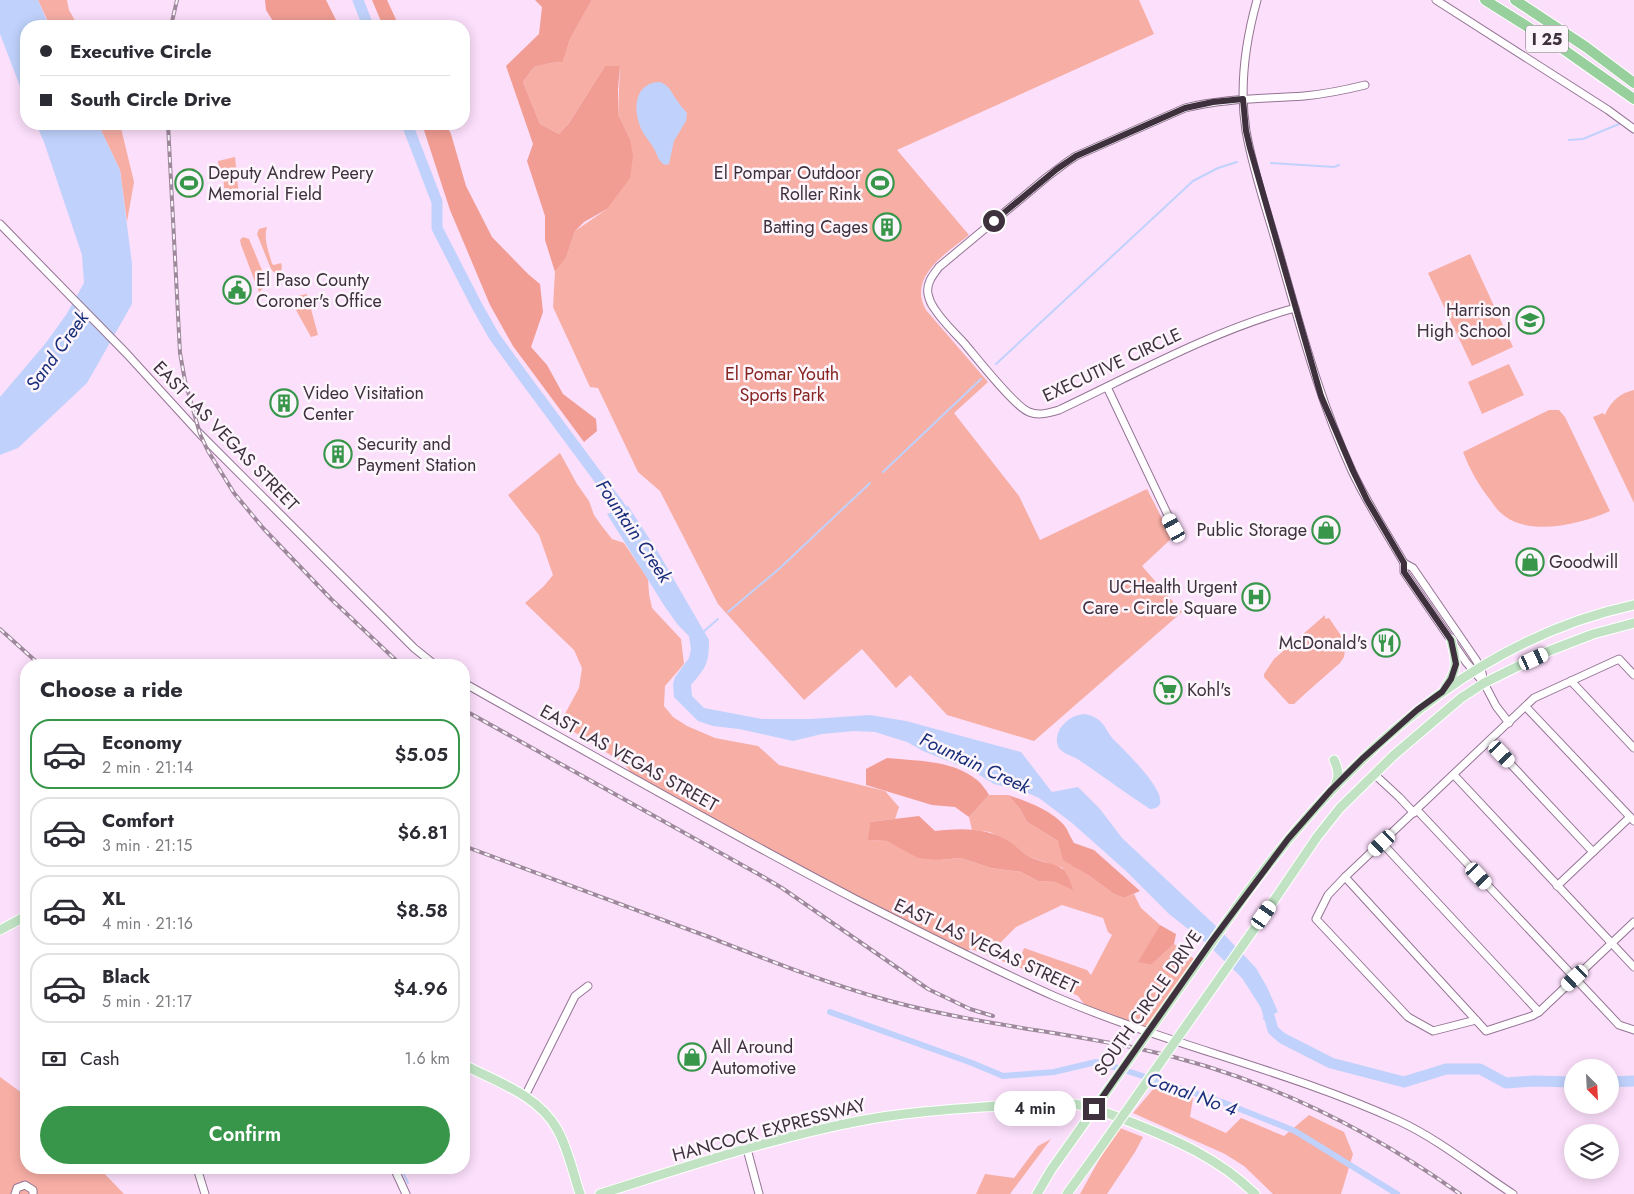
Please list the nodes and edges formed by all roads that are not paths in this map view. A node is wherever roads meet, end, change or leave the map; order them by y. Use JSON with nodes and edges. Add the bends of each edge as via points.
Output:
{"nodes":[{"id":1,"x":1256,"y":0,"type":"edge"},
{"id":2,"x":1436,"y":0,"type":"edge"},
{"id":3,"x":1485,"y":0,"type":"edge"},
{"id":4,"x":1515,"y":0,"type":"edge"},
{"id":5,"x":1634,"y":83,"type":"edge"},
{"id":6,"x":1365,"y":85,"type":"dead end"},
{"id":7,"x":1243,"y":99,"type":"junction"},
{"id":8,"x":1634,"y":99,"type":"edge"},
{"id":9,"x":1634,"y":130,"type":"edge"},
{"id":10,"x":0,"y":224,"type":"edge"},
{"id":11,"x":1295,"y":308,"type":"junction"},
{"id":12,"x":1107,"y":387,"type":"junction"},
{"id":13,"x":1174,"y":528,"type":"dead end"},
{"id":14,"x":1404,"y":563,"type":"junction"},
{"id":15,"x":1634,"y":605,"type":"edge"},
{"id":16,"x":1634,"y":623,"type":"edge"},
{"id":17,"x":1451,"y":640,"type":"junction"},
{"id":18,"x":427,"y":659,"type":"edge"},
{"id":19,"x":1477,"y":670,"type":"junction"},
{"id":20,"x":1634,"y":675,"type":"edge"},
{"id":21,"x":1571,"y":681,"type":"junction"},
{"id":22,"x":1484,"y":683,"type":"junction"},
{"id":23,"x":470,"y":686,"type":"edge"},
{"id":24,"x":1442,"y":692,"type":"junction"},
{"id":25,"x":1526,"y":706,"type":"junction"},
{"id":26,"x":1509,"y":723,"type":"junction"},
{"id":27,"x":1490,"y":742,"type":"junction"},
{"id":28,"x":1634,"y":748,"type":"edge"},
{"id":29,"x":1362,"y":759,"type":"junction"},
{"id":30,"x":1374,"y":774,"type":"junction"},
{"id":31,"x":1454,"y":775,"type":"junction"},
{"id":32,"x":1331,"y":790,"type":"junction"},
{"id":33,"x":1416,"y":812,"type":"junction"},
{"id":34,"x":1632,"y":819,"type":"edge"},
{"id":35,"x":1382,"y":843,"type":"junction"},
{"id":36,"x":1593,"y":852,"type":"junction"},
{"id":37,"x":1346,"y":877,"type":"junction"},
{"id":38,"x":1557,"y":886,"type":"junction"},
{"id":39,"x":20,"y":919,"type":"edge"},
{"id":40,"x":1634,"y":922,"type":"edge"},
{"id":41,"x":0,"y":930,"type":"edge"},
{"id":42,"x":1611,"y":943,"type":"junction"},
{"id":43,"x":1634,"y":968,"type":"edge"},
{"id":44,"x":1575,"y":978,"type":"junction"},
{"id":45,"x":588,"y":986,"type":"dead end"},
{"id":46,"x":1539,"y":1012,"type":"junction"},
{"id":47,"x":1476,"y":1020,"type":"junction"},
{"id":48,"x":1634,"y":1030,"type":"edge"},
{"id":49,"x":470,"y":1068,"type":"edge"},
{"id":50,"x":526,"y":1096,"type":"junction"},
{"id":51,"x":747,"y":1149,"type":"junction"},
{"id":52,"x":199,"y":1174,"type":"edge"},
{"id":53,"x":397,"y":1174,"type":"edge"},
{"id":54,"x":15,"y":1194,"type":"edge"},
{"id":55,"x":33,"y":1194,"type":"edge"},
{"id":56,"x":205,"y":1194,"type":"edge"},
{"id":57,"x":406,"y":1194,"type":"edge"},
{"id":58,"x":580,"y":1194,"type":"edge"},
{"id":59,"x":600,"y":1194,"type":"edge"},
{"id":60,"x":759,"y":1194,"type":"edge"},
{"id":61,"x":1037,"y":1194,"type":"edge"},
{"id":62,"x":1067,"y":1194,"type":"edge"},
{"id":63,"x":1256,"y":1194,"type":"edge"},
{"id":64,"x":1513,"y":1194,"type":"edge"}],
"edges":[{"from":1,"to":7,"type":"street","via":[[1245,50]]},
{"from":2,"to":9,"type":"street"},
{"from":3,"to":8,"type":"highway","number":"I 25"},
{"from":4,"to":5,"type":"highway","number":"I 25"},
{"from":6,"to":7,"type":"street","name":"EXECUTIVE CIRCLE","via":[[1320,94]]},
{"from":7,"to":11,"type":"street","via":[[1250,148]]},
{"from":7,"to":12,"type":"street","name":"EXECUTIVE CIRCLE","via":[[1185,108],[1076,156],[939,267],[930,280],[928,294],[934,308],[1028,412],[1051,413]]},
{"from":10,"to":18,"type":"street","name":"EAST LAS VEGAS STREET","via":[[200,434]]},
{"from":11,"to":12,"type":"street","name":"EXECUTIVE CIRCLE","via":[[1218,334]]},
{"from":11,"to":14,"type":"street","via":[[1321,396],[1342,448],[1367,500]]},
{"from":12,"to":13,"type":"street"},
{"from":14,"to":17,"type":"street","via":[[1404,572]]},
{"from":14,"to":19,"type":"street","via":[[1413,568]]},
{"from":15,"to":19,"type":"main road","name":"SOUTH CIRCLE DRIVE","via":[[1557,629]]},
{"from":16,"to":22,"type":"main road","via":[[1569,643]]},
{"from":17,"to":19,"type":"street"},
{"from":17,"to":24,"type":"main road","via":[[1456,668]]},
{"from":19,"to":22,"type":"street"},
{"from":19,"to":24,"type":"main road","name":"SOUTH CIRCLE DRIVE"},
{"from":20,"to":21,"type":"street","via":[[1619,659]]},
{"from":21,"to":25,"type":"street","via":[[1539,695]]},
{"from":21,"to":28,"type":"street"},
{"from":22,"to":26,"type":"street"},
{"from":22,"to":30,"type":"main road","via":[[1450,707]]},
{"from":23,"to":64,"type":"street","name":"EAST LAS VEGAS STREET","via":[[773,856],[997,970],[1089,1010],[1363,1106],[1422,1134]]},
{"from":24,"to":29,"type":"main road","name":"SOUTH CIRCLE DRIVE"},
{"from":25,"to":26,"type":"street"},
{"from":25,"to":34,"type":"street"},
{"from":26,"to":27,"type":"street"},
{"from":27,"to":31,"type":"street"},
{"from":27,"to":36,"type":"street"},
{"from":29,"to":32,"type":"main road","name":"SOUTH CIRCLE DRIVE"},
{"from":29,"to":32,"type":"main road","via":[[1344,764],[1334,760],[1338,778]]},
{"from":30,"to":33,"type":"street"},
{"from":30,"to":62,"type":"main road","bridge":true,"via":[[1327,825]]},
{"from":31,"to":33,"type":"street"},
{"from":31,"to":38,"type":"street"},
{"from":32,"to":61,"type":"main road","name":"SOUTH CIRCLE DRIVE","bridge":true,"via":[[1246,894]]},
{"from":33,"to":35,"type":"street"},
{"from":33,"to":44,"type":"street"},
{"from":34,"to":36,"type":"street"},
{"from":35,"to":37,"type":"street"},
{"from":35,"to":46,"type":"street"},
{"from":36,"to":38,"type":"street"},
{"from":37,"to":47,"type":"street"},
{"from":37,"to":47,"type":"street","via":[[1328,895],[1316,919],[1414,1021],[1437,1031]]},
{"from":38,"to":42,"type":"street"},
{"from":39,"to":41,"type":"main road"},
{"from":40,"to":42,"type":"street"},
{"from":42,"to":43,"type":"street"},
{"from":42,"to":44,"type":"street"},
{"from":44,"to":46,"type":"street"},
{"from":44,"to":48,"type":"street","via":[[1619,1025]]},
{"from":45,"to":50,"type":"street","via":[[575,996]]},
{"from":46,"to":47,"type":"street","via":[[1486,1031]]},
{"from":49,"to":50,"type":"main road"},
{"from":50,"to":58,"type":"main road","via":[[546,1113],[558,1129]]},
{"from":51,"to":59,"type":"main road","name":"HANCOCK EXPRESSWAY"},
{"from":51,"to":60,"type":"street"},
{"from":51,"to":63,"type":"main road","name":"HANCOCK EXPRESSWAY","via":[[888,1116],[1044,1103],[1073,1104],[1094,1108],[1179,1143],[1216,1162]]},
{"from":52,"to":56,"type":"street"},
{"from":53,"to":57,"type":"street"},
{"from":54,"to":55,"type":"street","via":[[17,1188],[25,1185],[33,1190]]}]}
